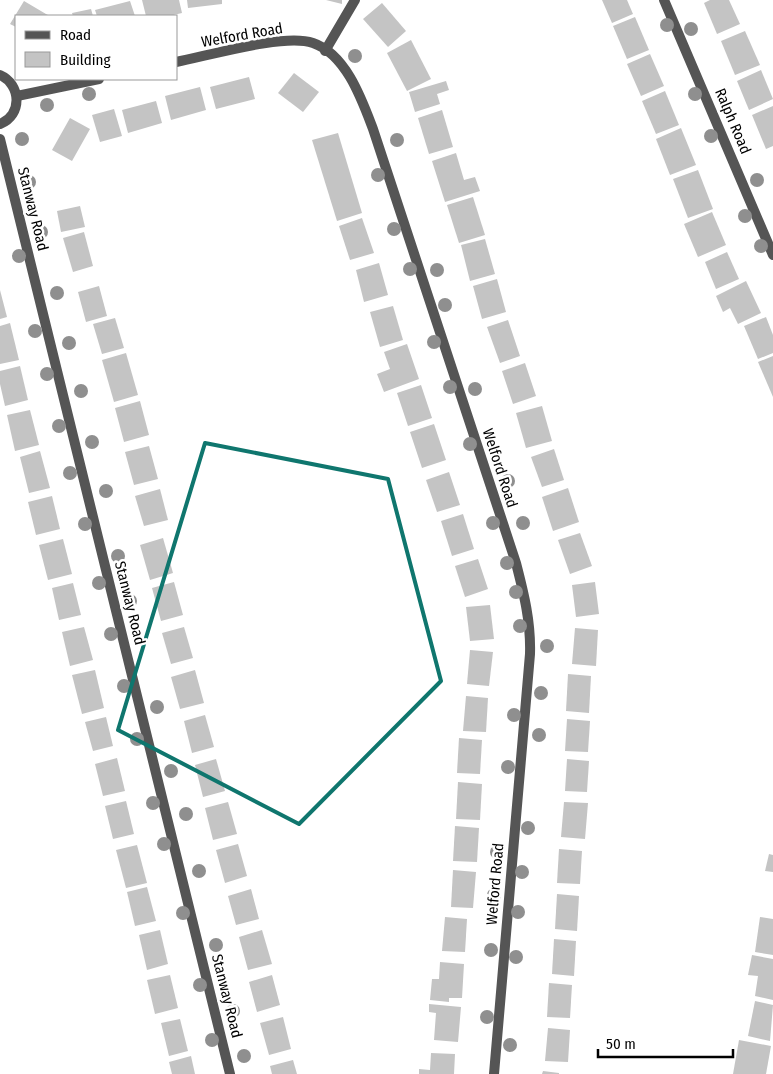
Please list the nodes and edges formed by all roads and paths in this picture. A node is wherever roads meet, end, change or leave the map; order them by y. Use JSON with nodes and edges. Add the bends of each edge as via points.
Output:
{"nodes":[{"id":1,"x":355,"y":0,"type":"edge"},
{"id":2,"x":664,"y":0,"type":"edge"},
{"id":3,"x":326,"y":51,"type":"junction"},
{"id":4,"x":178,"y":62,"type":"edge"},
{"id":5,"x":0,"y":75,"type":"edge"},
{"id":6,"x":94,"y":80,"type":"edge"},
{"id":7,"x":17,"y":96,"type":"junction"},
{"id":8,"x":0,"y":124,"type":"edge"},
{"id":9,"x":0,"y":139,"type":"edge"},
{"id":10,"x":773,"y":254,"type":"edge"},
{"id":11,"x":230,"y":1074,"type":"edge"},
{"id":12,"x":494,"y":1074,"type":"edge"}],
"edges":[{"from":1,"to":3,"type":"street"},
{"from":2,"to":10,"type":"street","name":"Ralph Road"},
{"from":3,"to":4,"type":"street","name":"Welford Road","via":[[313,43],[290,41]]},
{"from":3,"to":12,"type":"street","name":"Welford Road","via":[[346,70],[358,88],[373,129],[513,554],[528,609],[530,654]]},
{"from":5,"to":7,"type":"street","via":[[10,80]]},
{"from":6,"to":7,"type":"street"},
{"from":7,"to":8,"type":"street","via":[[15,112]]},
{"from":9,"to":11,"type":"street","name":"Stanway Road"}]}
